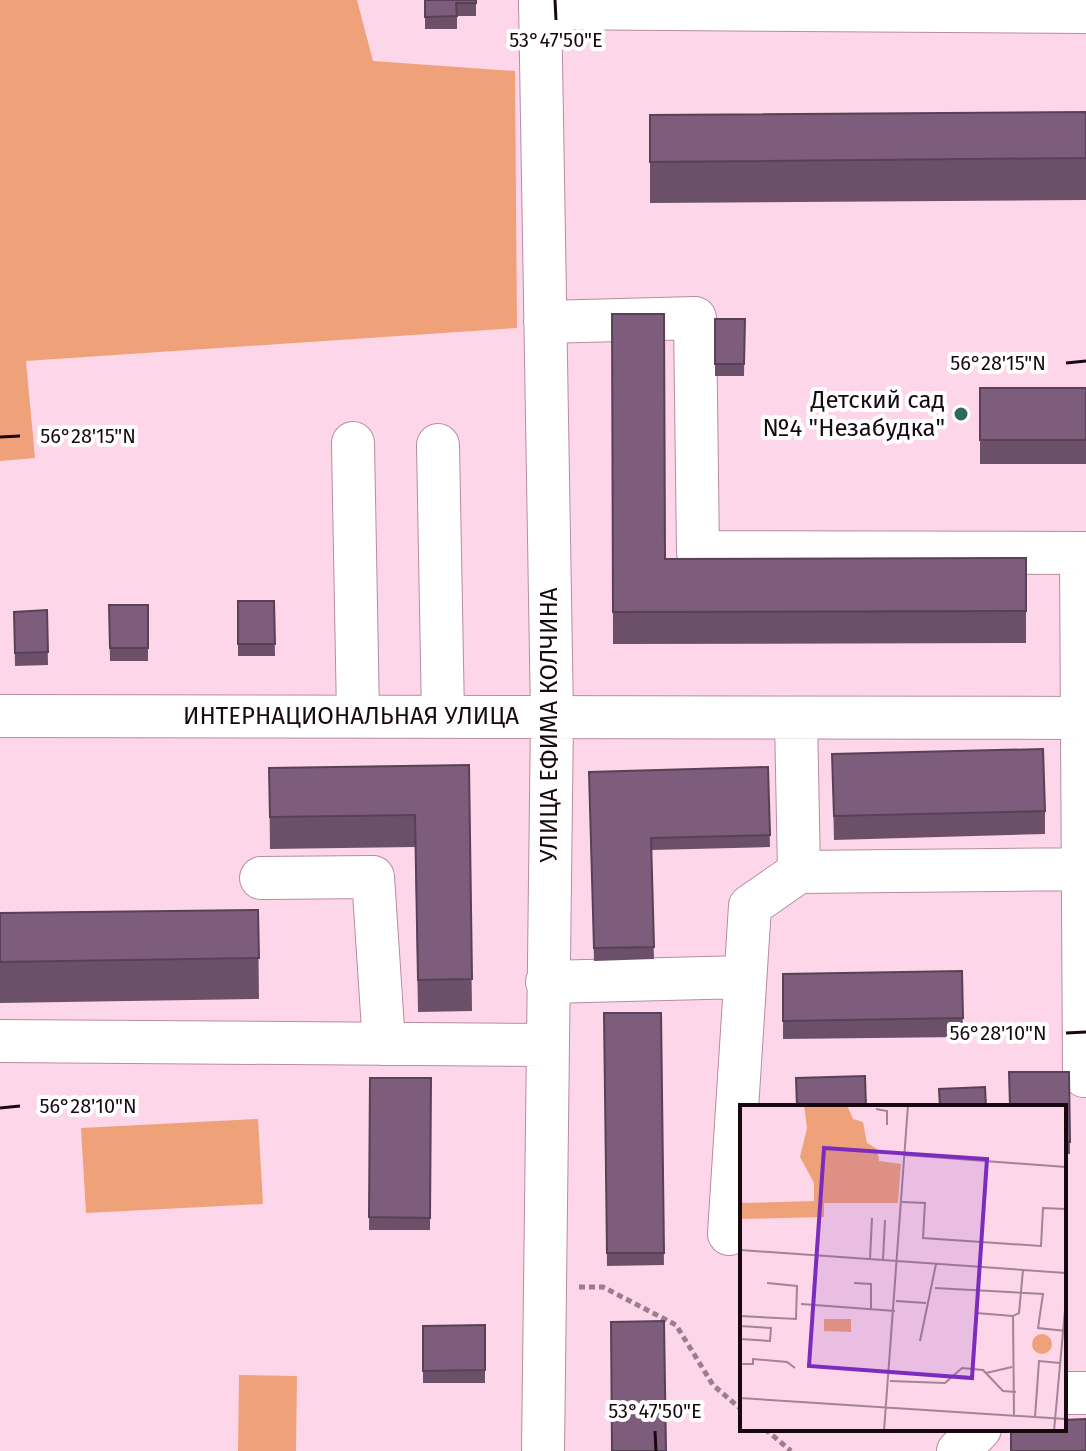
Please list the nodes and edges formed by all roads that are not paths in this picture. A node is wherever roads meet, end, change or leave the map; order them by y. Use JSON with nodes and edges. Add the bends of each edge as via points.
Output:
{"nodes":[{"id":1,"x":540,"y":4,"type":"edge"},
{"id":2,"x":1086,"y":12,"type":"edge"},
{"id":3,"x":545,"y":322,"type":"junction"},
{"id":4,"x":353,"y":443,"type":"dead end"},
{"id":5,"x":438,"y":445,"type":"dead end"},
{"id":6,"x":1084,"y":553,"type":"edge"},
{"id":7,"x":358,"y":715,"type":"junction"},
{"id":8,"x":0,"y":716,"type":"edge"},
{"id":9,"x":443,"y":716,"type":"junction"},
{"id":10,"x":552,"y":717,"type":"junction"},
{"id":11,"x":1085,"y":718,"type":"edge"},
{"id":12,"x":796,"y":719,"type":"junction"},
{"id":13,"x":1085,"y":869,"type":"edge"},
{"id":14,"x":799,"y":872,"type":"junction"},
{"id":15,"x":261,"y":878,"type":"dead end"},
{"id":16,"x":745,"y":977,"type":"junction"},
{"id":17,"x":547,"y":982,"type":"junction"},
{"id":18,"x":1085,"y":1024,"type":"edge"},
{"id":19,"x":0,"y":1041,"type":"edge"},
{"id":20,"x":384,"y":1044,"type":"junction"},
{"id":21,"x":546,"y":1045,"type":"junction"},
{"id":22,"x":1084,"y":1076,"type":"edge"},
{"id":23,"x":729,"y":1234,"type":"dead end"},
{"id":24,"x":978,"y":1431,"type":"edge"},
{"id":25,"x":543,"y":1451,"type":"edge"},
{"id":26,"x":958,"y":1451,"type":"edge"}],
"edges":[{"from":1,"to":2,"type":"street"},
{"from":1,"to":3,"type":"street","name":"УЛИЦА ЕФИМА КОЛЧИНА"},
{"from":3,"to":6,"type":"street","via":[[695,318],[698,552]]},
{"from":3,"to":10,"type":"street","name":"УЛИЦА ЕФИМА КОЛЧИНА"},
{"from":4,"to":7,"type":"street"},
{"from":5,"to":9,"type":"street"},
{"from":6,"to":11,"type":"street"},
{"from":7,"to":8,"type":"street","name":"ИНТЕРНАЦИОНАЛЬНАЯ УЛИЦА"},
{"from":7,"to":9,"type":"street","name":"ИНТЕРНАЦИОНАЛЬНАЯ УЛИЦА"},
{"from":9,"to":10,"type":"street","name":"ИНТЕРНАЦИОНАЛЬНАЯ УЛИЦА"},
{"from":10,"to":12,"type":"street","name":"ИНТЕРНАЦИОНАЛЬНАЯ УЛИЦА"},
{"from":10,"to":17,"type":"street","name":"УЛИЦА ЕФИМА КОЛЧИНА"},
{"from":11,"to":12,"type":"street","name":"ИНТЕРНАЦИОНАЛЬНАЯ УЛИЦА"},
{"from":11,"to":13,"type":"street"},
{"from":12,"to":14,"type":"street"},
{"from":13,"to":14,"type":"street"},
{"from":13,"to":18,"type":"street"},
{"from":14,"to":16,"type":"street","via":[[750,906]]},
{"from":15,"to":20,"type":"street","via":[[373,877]]},
{"from":16,"to":17,"type":"street"},
{"from":16,"to":23,"type":"street"},
{"from":17,"to":21,"type":"street","name":"УЛИЦА ЕФИМА КОЛЧИНА"},
{"from":18,"to":22,"type":"street"},
{"from":19,"to":20,"type":"street"},
{"from":20,"to":21,"type":"street"},
{"from":21,"to":25,"type":"street","name":"УЛИЦА ЕФИМА КОЛЧИНА"},
{"from":24,"to":26,"type":"street"}]}
